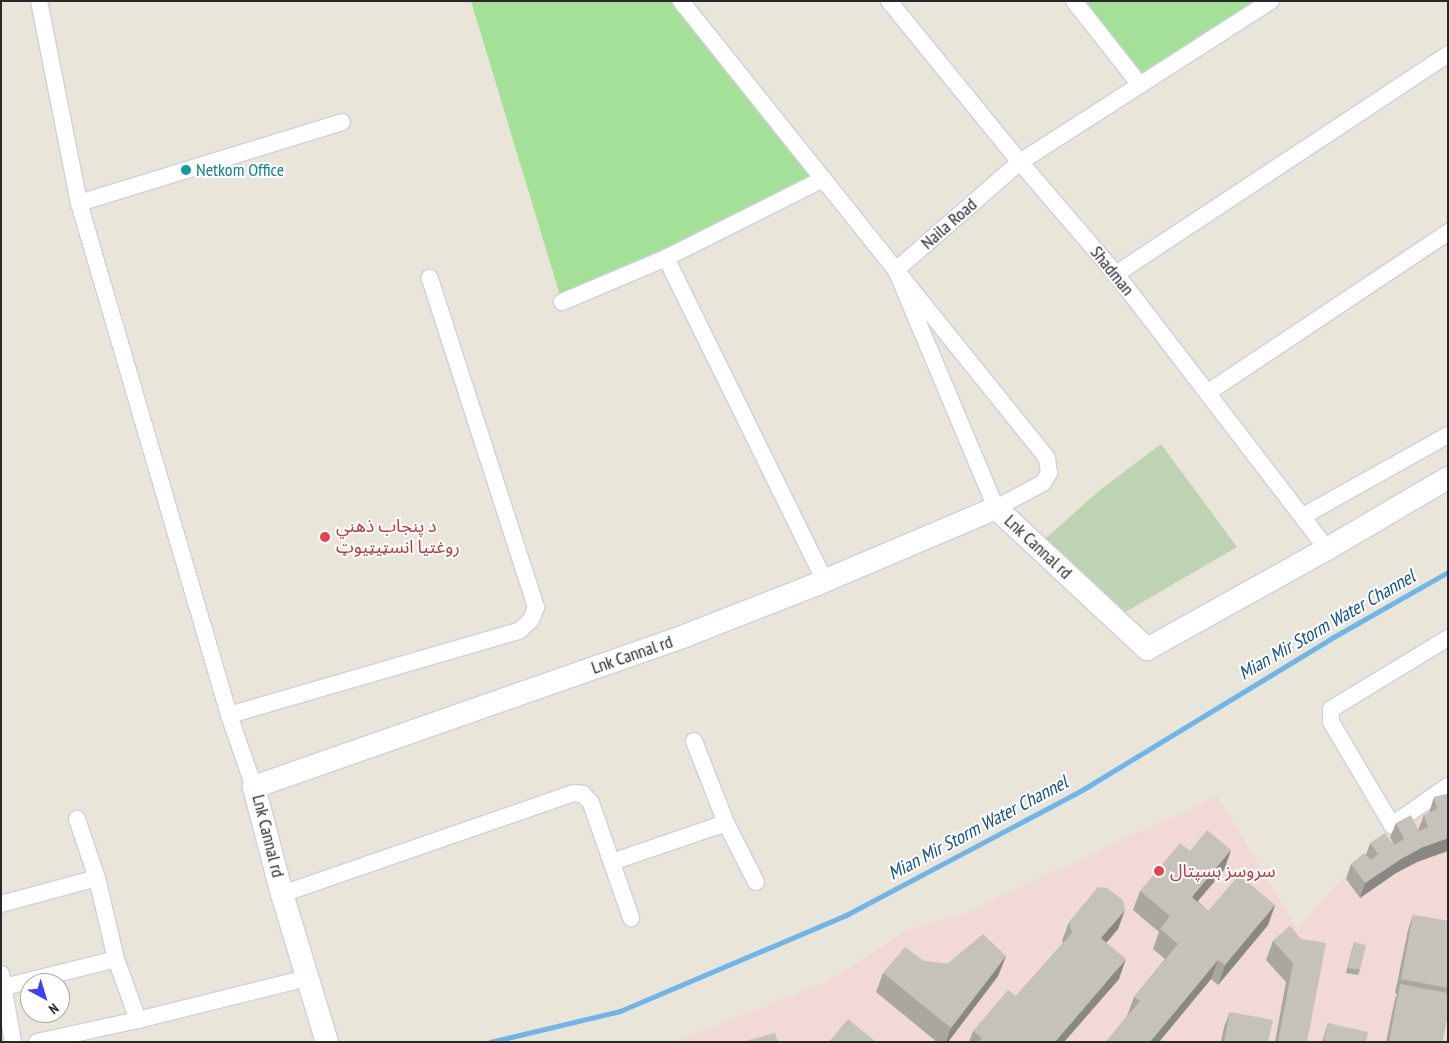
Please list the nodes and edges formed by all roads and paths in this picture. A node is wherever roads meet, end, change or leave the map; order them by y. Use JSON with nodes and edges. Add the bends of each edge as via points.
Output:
{"nodes":[{"id":1,"x":39,"y":1,"type":"edge"},
{"id":2,"x":681,"y":1,"type":"edge"},
{"id":3,"x":889,"y":1,"type":"edge"},
{"id":4,"x":1074,"y":1,"type":"edge"},
{"id":5,"x":1271,"y":1,"type":"edge"},
{"id":6,"x":1448,"y":54,"type":"edge"},
{"id":7,"x":1140,"y":85,"type":"junction"},
{"id":8,"x":342,"y":122,"type":"dead end"},
{"id":9,"x":1020,"y":162,"type":"junction"},
{"id":10,"x":823,"y":179,"type":"junction"},
{"id":11,"x":80,"y":203,"type":"junction"},
{"id":12,"x":1448,"y":232,"type":"edge"},
{"id":13,"x":666,"y":258,"type":"junction"},
{"id":14,"x":896,"y":270,"type":"junction"},
{"id":15,"x":1116,"y":274,"type":"junction"},
{"id":16,"x":430,"y":278,"type":"dead end"},
{"id":17,"x":562,"y":302,"type":"dead end"},
{"id":18,"x":1207,"y":393,"type":"junction"},
{"id":19,"x":1448,"y":435,"type":"edge"},
{"id":20,"x":1448,"y":478,"type":"edge"},
{"id":21,"x":996,"y":508,"type":"junction"},
{"id":22,"x":1303,"y":516,"type":"junction"},
{"id":23,"x":1327,"y":549,"type":"junction"},
{"id":24,"x":825,"y":581,"type":"junction"},
{"id":25,"x":1448,"y":638,"type":"edge"},
{"id":26,"x":229,"y":715,"type":"junction"},
{"id":27,"x":694,"y":741,"type":"dead end"},
{"id":28,"x":1448,"y":786,"type":"edge"},
{"id":29,"x":254,"y":787,"type":"junction"},
{"id":30,"x":78,"y":819,"type":"dead end"},
{"id":31,"x":726,"y":823,"type":"junction"},
{"id":32,"x":612,"y":862,"type":"junction"},
{"id":33,"x":97,"y":878,"type":"junction"},
{"id":34,"x":756,"y":882,"type":"dead end"},
{"id":35,"x":282,"y":894,"type":"junction"},
{"id":36,"x":1,"y":904,"type":"edge"},
{"id":37,"x":631,"y":918,"type":"dead end"},
{"id":38,"x":116,"y":959,"type":"junction"},
{"id":39,"x":307,"y":978,"type":"junction"},
{"id":40,"x":3,"y":980,"type":"edge"},
{"id":41,"x":138,"y":1020,"type":"junction"},
{"id":42,"x":13,"y":1042,"type":"edge"},
{"id":43,"x":37,"y":1042,"type":"edge"},
{"id":44,"x":326,"y":1042,"type":"edge"}],
"edges":[{"from":1,"to":11,"type":"street"},
{"from":2,"to":10,"type":"street"},
{"from":3,"to":9,"type":"street","name":"Shadman"},
{"from":4,"to":7,"type":"street"},
{"from":5,"to":7,"type":"street","name":"Naila Road"},
{"from":6,"to":15,"type":"street"},
{"from":7,"to":9,"type":"street","name":"Naila Road"},
{"from":8,"to":11,"type":"street"},
{"from":9,"to":14,"type":"street","name":"Naila Road"},
{"from":9,"to":15,"type":"street","name":"Shadman"},
{"from":10,"to":13,"type":"street"},
{"from":10,"to":14,"type":"street"},
{"from":11,"to":26,"type":"street"},
{"from":12,"to":18,"type":"street"},
{"from":13,"to":17,"type":"street"},
{"from":13,"to":24,"type":"street"},
{"from":14,"to":21,"type":"street"},
{"from":14,"to":21,"type":"street","via":[[1046,458],[1049,473],[1043,483]]},
{"from":15,"to":18,"type":"street","name":"Shadman"},
{"from":16,"to":26,"type":"street","via":[[536,607],[531,620],[519,631]]},
{"from":18,"to":22,"type":"street","name":"Shadman"},
{"from":19,"to":22,"type":"street"},
{"from":20,"to":23,"type":"street"},
{"from":21,"to":23,"type":"street","name":"Lnk Cannal rd","via":[[1147,649]]},
{"from":21,"to":24,"type":"street","name":"Lnk Cannal rd"},
{"from":22,"to":23,"type":"street","name":"Shadman"},
{"from":24,"to":29,"type":"street","name":"Lnk Cannal rd","via":[[687,635]]},
{"from":25,"to":28,"type":"street","via":[[1331,709],[1331,722],[1392,825]]},
{"from":26,"to":29,"type":"street"},
{"from":27,"to":31,"type":"street"},
{"from":29,"to":35,"type":"street","name":"Lnk Cannal rd"},
{"from":30,"to":33,"type":"street"},
{"from":31,"to":32,"type":"street"},
{"from":31,"to":34,"type":"street"},
{"from":32,"to":35,"type":"street","via":[[590,803],[583,794],[573,793]]},
{"from":32,"to":37,"type":"street"},
{"from":33,"to":36,"type":"street"},
{"from":33,"to":38,"type":"street"},
{"from":35,"to":39,"type":"street","name":"Lnk Cannal rd"},
{"from":38,"to":40,"type":"street"},
{"from":38,"to":41,"type":"street"},
{"from":39,"to":41,"type":"street"},
{"from":39,"to":44,"type":"street","name":"Lnk Cannal rd"},
{"from":40,"to":42,"type":"street"},
{"from":41,"to":43,"type":"street"}]}
